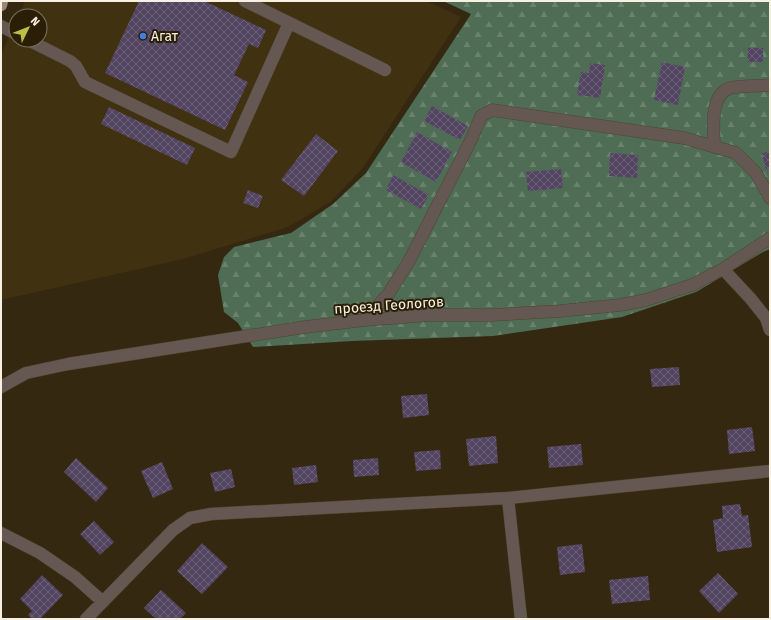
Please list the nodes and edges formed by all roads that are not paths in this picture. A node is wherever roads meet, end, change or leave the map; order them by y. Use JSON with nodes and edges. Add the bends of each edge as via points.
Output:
{"nodes":[{"id":1,"x":2,"y":1,"type":"edge"},
{"id":2,"x":245,"y":1,"type":"edge"},
{"id":3,"x":1,"y":5,"type":"edge"},
{"id":4,"x":289,"y":23,"type":"junction"},
{"id":5,"x":44,"y":48,"type":"edge"},
{"id":6,"x":385,"y":70,"type":"dead end"},
{"id":7,"x":770,"y":85,"type":"edge"},
{"id":8,"x":714,"y":147,"type":"junction"},
{"id":9,"x":770,"y":198,"type":"edge"},
{"id":10,"x":770,"y":238,"type":"edge"},
{"id":11,"x":723,"y":269,"type":"junction"},
{"id":12,"x":365,"y":320,"type":"junction"},
{"id":13,"x":770,"y":330,"type":"edge"},
{"id":14,"x":1,"y":387,"type":"edge"},
{"id":15,"x":770,"y":470,"type":"edge"},
{"id":16,"x":508,"y":498,"type":"junction"},
{"id":17,"x":1,"y":533,"type":"edge"},
{"id":18,"x":103,"y":602,"type":"junction"},
{"id":19,"x":86,"y":619,"type":"edge"},
{"id":20,"x":521,"y":619,"type":"edge"}],
"edges":[{"from":1,"to":3,"type":"main road"},
{"from":2,"to":4,"type":"street"},
{"from":4,"to":5,"type":"street","via":[[231,152],[85,82],[70,61]]},
{"from":4,"to":6,"type":"street"},
{"from":7,"to":8,"type":"street","via":[[729,88],[719,95],[715,102]]},
{"from":8,"to":9,"type":"street","via":[[736,153],[756,173]]},
{"from":8,"to":12,"type":"street","via":[[684,138],[492,110],[481,116],[409,261],[389,293]]},
{"from":10,"to":11,"type":"street","name":"проезд Геологов"},
{"from":11,"to":12,"type":"street","name":"проезд Геологов","via":[[673,292],[620,305]]},
{"from":11,"to":13,"type":"street","via":[[766,318]]},
{"from":12,"to":14,"type":"street","name":"проезд Геологов","via":[[68,364],[26,373]]},
{"from":15,"to":16,"type":"street"},
{"from":16,"to":18,"type":"street","via":[[211,514],[190,518],[173,530]]},
{"from":16,"to":20,"type":"street"},
{"from":17,"to":18,"type":"street","via":[[40,553],[75,577]]},
{"from":18,"to":19,"type":"street"}]}
